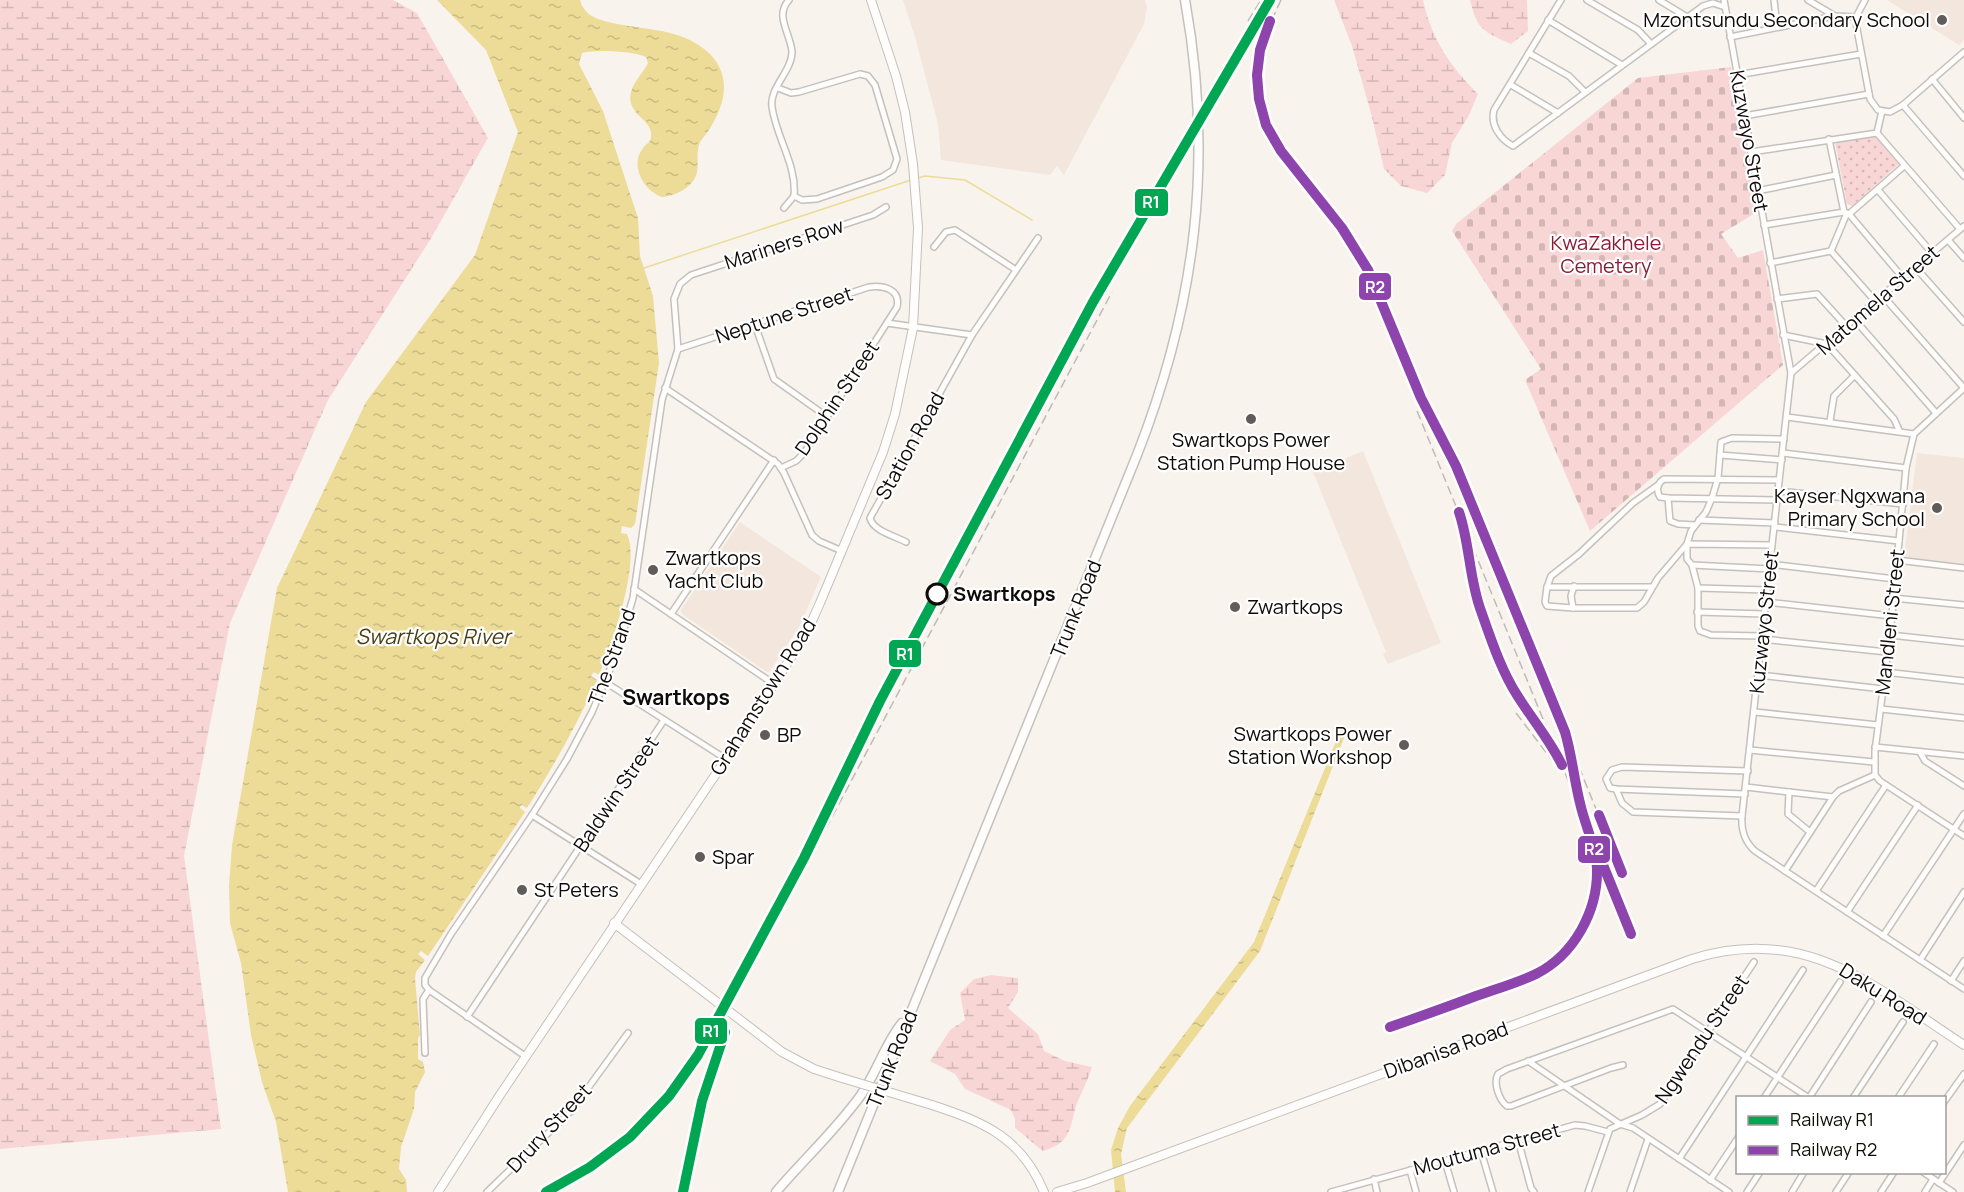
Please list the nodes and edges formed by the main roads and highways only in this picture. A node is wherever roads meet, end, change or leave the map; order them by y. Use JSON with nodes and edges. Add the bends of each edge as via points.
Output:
{"nodes":[{"id":1,"x":871,"y":0,"type":"edge"},
{"id":2,"x":1185,"y":0,"type":"edge"},
{"id":3,"x":614,"y":923,"type":"junction"},
{"id":4,"x":1761,"y":949,"type":"joint"},
{"id":5,"x":909,"y":1014,"type":"junction"},
{"id":6,"x":1964,"y":1045,"type":"edge"},
{"id":7,"x":1062,"y":1191,"type":"edge"},
{"id":8,"x":438,"y":1192,"type":"edge"},
{"id":9,"x":776,"y":1192,"type":"edge"},
{"id":10,"x":838,"y":1192,"type":"edge"},
{"id":11,"x":1044,"y":1192,"type":"edge"}],
"edges":[{"from":1,"to":3,"type":"main road","name":"Grahamstown Road","via":[[905,111],[916,195],[918,245],[913,328],[895,414],[883,452],[807,632]]},
{"from":2,"to":5,"type":"main road","name":"Trunk Road","via":[[1194,51],[1198,181],[1186,287],[1173,346],[1137,454]]},
{"from":3,"to":8,"type":"main road","name":"Grahamstown Road"},
{"from":3,"to":11,"type":"main road","bridge":true,"via":[[801,1063],[988,1126],[1023,1156]]},
{"from":4,"to":6,"type":"main road","name":"Daku Road","via":[[1809,955],[1843,968]]},
{"from":4,"to":7,"type":"main road","name":"Dibanisa Road","via":[[1719,951],[1692,959]]},
{"from":5,"to":9,"type":"main road","via":[[894,1033],[862,1094]]},
{"from":5,"to":10,"type":"main road","name":"Trunk Road"}]}
